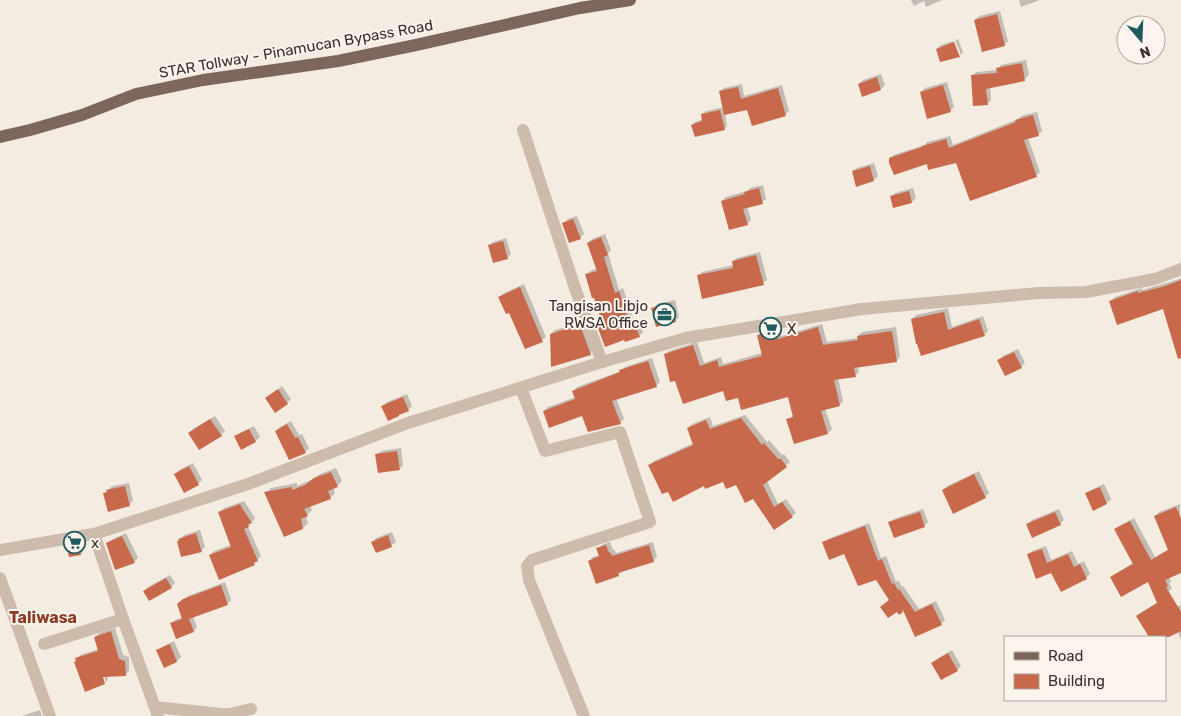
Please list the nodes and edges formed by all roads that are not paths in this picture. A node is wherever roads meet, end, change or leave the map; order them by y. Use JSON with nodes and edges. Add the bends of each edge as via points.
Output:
{"nodes":[{"id":1,"x":630,"y":0,"type":"edge"},
{"id":2,"x":523,"y":130,"type":"dead end"},
{"id":3,"x":0,"y":137,"type":"edge"},
{"id":4,"x":1181,"y":268,"type":"edge"},
{"id":5,"x":602,"y":362,"type":"junction"},
{"id":6,"x":521,"y":388,"type":"junction"},
{"id":7,"x":94,"y":534,"type":"junction"},
{"id":8,"x":0,"y":550,"type":"edge"},
{"id":9,"x":0,"y":578,"type":"edge"},
{"id":10,"x":123,"y":619,"type":"junction"},
{"id":11,"x":44,"y":644,"type":"dead end"},
{"id":12,"x":251,"y":709,"type":"dead end"},
{"id":13,"x":157,"y":711,"type":"edge"},
{"id":14,"x":50,"y":716,"type":"edge"},
{"id":15,"x":584,"y":716,"type":"edge"}],
"edges":[{"from":1,"to":3,"type":"main road","name":"STAR Tollway - Pinamucan Bypass Road","via":[[338,61],[203,80],[136,94],[82,115]]},
{"from":2,"to":5,"type":"street"},
{"from":4,"to":5,"type":"street","via":[[1155,279],[1086,292],[1039,293],[852,311],[686,338]]},
{"from":5,"to":6,"type":"street"},
{"from":6,"to":7,"type":"street","via":[[408,423],[248,484]]},
{"from":6,"to":15,"type":"street","via":[[544,451],[620,432],[650,522],[532,560],[528,566],[528,580]]},
{"from":7,"to":8,"type":"street"},
{"from":7,"to":10,"type":"street"},
{"from":9,"to":14,"type":"street"},
{"from":10,"to":11,"type":"street"},
{"from":10,"to":13,"type":"street"},
{"from":12,"to":13,"type":"street","via":[[229,714]]}]}
